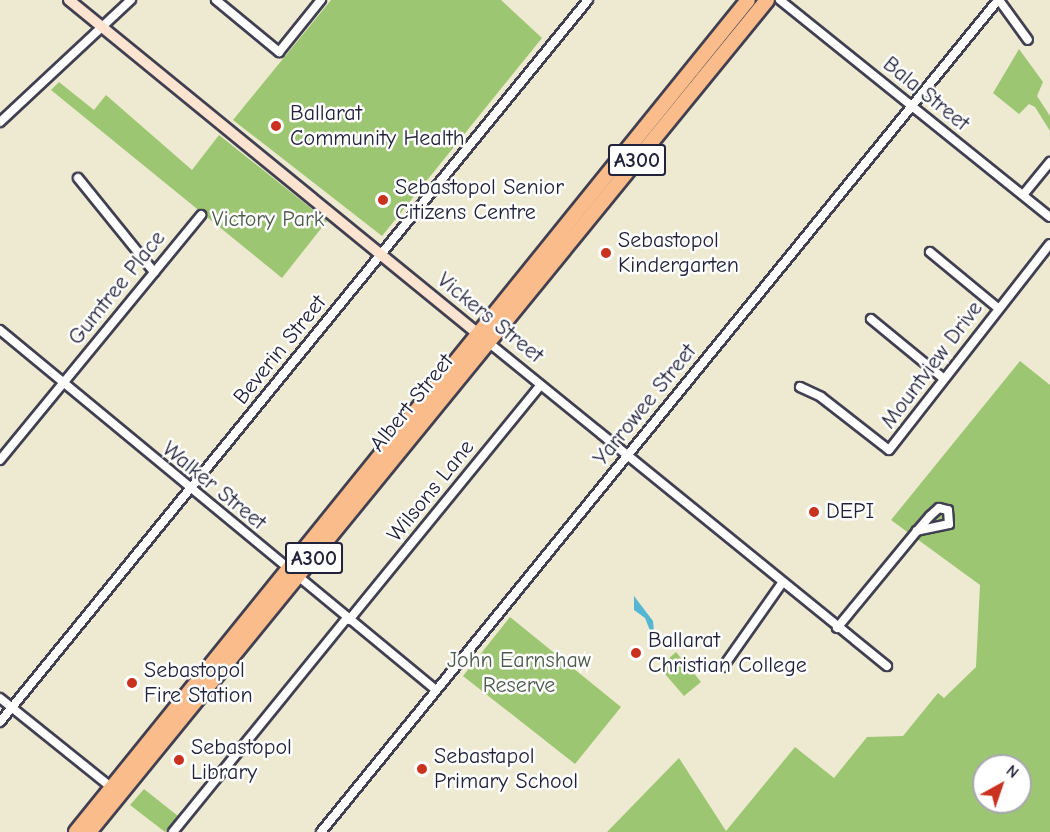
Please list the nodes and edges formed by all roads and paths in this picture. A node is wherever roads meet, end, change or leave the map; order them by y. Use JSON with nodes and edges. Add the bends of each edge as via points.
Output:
{"nodes":[{"id":1,"x":69,"y":0,"type":"edge"},
{"id":2,"x":131,"y":0,"type":"edge"},
{"id":3,"x":216,"y":0,"type":"edge"},
{"id":4,"x":321,"y":0,"type":"edge"},
{"id":5,"x":588,"y":0,"type":"edge"},
{"id":6,"x":748,"y":0,"type":"edge"},
{"id":7,"x":768,"y":0,"type":"edge"},
{"id":8,"x":780,"y":0,"type":"edge"},
{"id":9,"x":999,"y":0,"type":"edge"},
{"id":10,"x":102,"y":27,"type":"junction"},
{"id":11,"x":1028,"y":40,"type":"dead end"},
{"id":12,"x":912,"y":106,"type":"junction"},
{"id":13,"x":0,"y":122,"type":"edge"},
{"id":14,"x":1050,"y":162,"type":"edge"},
{"id":15,"x":78,"y":178,"type":"dead end"},
{"id":16,"x":1023,"y":195,"type":"junction"},
{"id":17,"x":201,"y":215,"type":"dead end"},
{"id":18,"x":1050,"y":217,"type":"edge"},
{"id":19,"x":1050,"y":244,"type":"edge"},
{"id":20,"x":930,"y":252,"type":"dead end"},
{"id":21,"x":381,"y":254,"type":"junction"},
{"id":22,"x":154,"y":272,"type":"junction"},
{"id":23,"x":998,"y":308,"type":"junction"},
{"id":24,"x":871,"y":319,"type":"dead end"},
{"id":25,"x":0,"y":330,"type":"edge"},
{"id":26,"x":476,"y":333,"type":"junction"},
{"id":27,"x":488,"y":342,"type":"junction"},
{"id":28,"x":944,"y":379,"type":"junction"},
{"id":29,"x":62,"y":384,"type":"junction"},
{"id":30,"x":541,"y":385,"type":"junction"},
{"id":31,"x":800,"y":387,"type":"dead end"},
{"id":32,"x":626,"y":457,"type":"junction"},
{"id":33,"x":0,"y":460,"type":"edge"},
{"id":34,"x":190,"y":489,"type":"junction"},
{"id":35,"x":917,"y":531,"type":"dead end"},
{"id":36,"x":286,"y":568,"type":"junction"},
{"id":37,"x":297,"y":578,"type":"junction"},
{"id":38,"x":782,"y":583,"type":"junction"},
{"id":39,"x":348,"y":619,"type":"junction"},
{"id":40,"x":837,"y":628,"type":"junction"},
{"id":41,"x":887,"y":666,"type":"dead end"},
{"id":42,"x":723,"y":667,"type":"dead end"},
{"id":43,"x":436,"y":690,"type":"junction"},
{"id":44,"x":0,"y":698,"type":"edge"},
{"id":45,"x":12,"y":708,"type":"junction"},
{"id":46,"x":0,"y":722,"type":"edge"},
{"id":47,"x":112,"y":788,"type":"junction"},
{"id":48,"x":76,"y":832,"type":"edge"},
{"id":49,"x":89,"y":832,"type":"edge"},
{"id":50,"x":172,"y":832,"type":"edge"},
{"id":51,"x":321,"y":832,"type":"edge"}],
"edges":[{"from":1,"to":10,"type":"street","name":"Vickers Street"},
{"from":2,"to":10,"type":"street"},
{"from":3,"to":4,"type":"street","via":[[279,52]]},
{"from":5,"to":21,"type":"street","name":"Beverin Street"},
{"from":6,"to":26,"type":"highway","name":"Albert Street","number":"A300"},
{"from":7,"to":27,"type":"highway","name":"Albert Street","number":"A300"},
{"from":8,"to":12,"type":"street","name":"Bala Street"},
{"from":9,"to":11,"type":"street"},
{"from":9,"to":12,"type":"street","name":"Yarrowee Street"},
{"from":10,"to":13,"type":"street"},
{"from":10,"to":21,"type":"street","name":"Vickers Street"},
{"from":12,"to":16,"type":"street","name":"Bala Street"},
{"from":12,"to":32,"type":"street","name":"Yarrowee Street"},
{"from":14,"to":16,"type":"street"},
{"from":15,"to":22,"type":"street"},
{"from":16,"to":18,"type":"street","name":"Bala Street"},
{"from":17,"to":22,"type":"street","name":"Gumtree Place"},
{"from":19,"to":23,"type":"street","name":"Mountview Drive"},
{"from":20,"to":23,"type":"street"},
{"from":21,"to":26,"type":"street","name":"Vickers Street"},
{"from":21,"to":34,"type":"street","name":"Beverin Street"},
{"from":22,"to":29,"type":"street","name":"Gumtree Place"},
{"from":23,"to":28,"type":"street","name":"Mountview Drive"},
{"from":24,"to":28,"type":"street"},
{"from":25,"to":29,"type":"street","name":"Walker Street"},
{"from":26,"to":27,"type":"street","name":"Vickers Street"},
{"from":26,"to":36,"type":"highway","name":"Albert Street","number":"A300"},
{"from":27,"to":30,"type":"street","name":"Vickers Street"},
{"from":27,"to":37,"type":"highway","name":"Albert Street","number":"A300"},
{"from":28,"to":31,"type":"street","name":"Mountview Drive","via":[[889,450],[820,396]]},
{"from":29,"to":33,"type":"street","name":"Gumtree Place"},
{"from":29,"to":34,"type":"street","name":"Walker Street"},
{"from":30,"to":32,"type":"street","name":"Vickers Street"},
{"from":30,"to":39,"type":"street","name":"Wilsons Lane"},
{"from":32,"to":38,"type":"street","name":"Vickers Street"},
{"from":32,"to":43,"type":"street","name":"Yarrowee Street"},
{"from":34,"to":36,"type":"street","name":"Walker Street"},
{"from":34,"to":45,"type":"street","name":"Beverin Street"},
{"from":35,"to":40,"type":"street"},
{"from":36,"to":37,"type":"street","name":"Walker Street"},
{"from":36,"to":47,"type":"highway","name":"Albert Street","number":"A300"},
{"from":37,"to":39,"type":"street","name":"Walker Street"},
{"from":37,"to":49,"type":"highway","name":"Albert Street","number":"A300"},
{"from":38,"to":40,"type":"street","name":"Vickers Street"},
{"from":38,"to":42,"type":"street"},
{"from":39,"to":43,"type":"street","name":"Walker Street"},
{"from":39,"to":50,"type":"street","name":"Wilsons Lane"},
{"from":40,"to":41,"type":"street","name":"Vickers Street"},
{"from":43,"to":51,"type":"street","name":"Yarrowee Street"},
{"from":44,"to":45,"type":"street"},
{"from":45,"to":46,"type":"street","name":"Beverin Street"},
{"from":45,"to":47,"type":"street"},
{"from":47,"to":48,"type":"highway","name":"Albert Street","number":"A300"}]}
